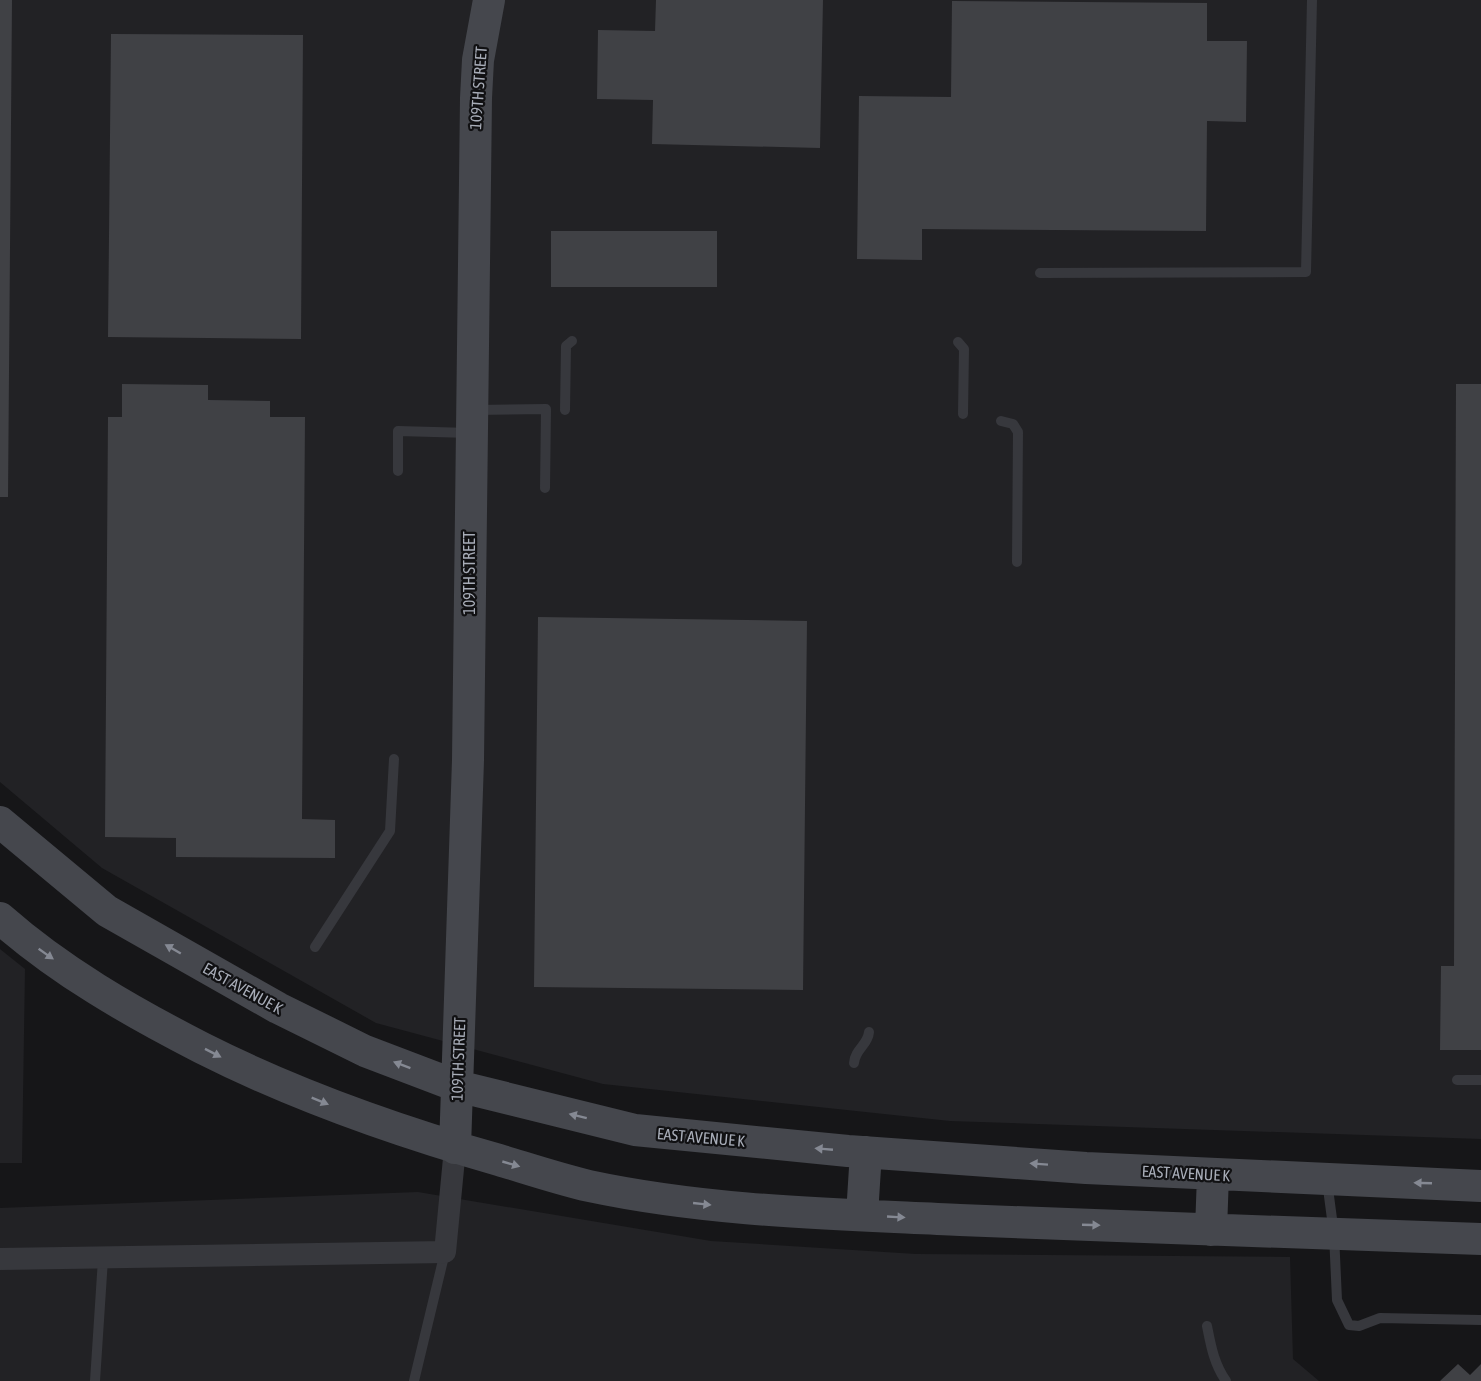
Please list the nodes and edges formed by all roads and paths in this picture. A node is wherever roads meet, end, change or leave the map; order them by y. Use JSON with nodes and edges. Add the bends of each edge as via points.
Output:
{"nodes":[{"id":1,"x":489,"y":0,"type":"edge"},
{"id":2,"x":1312,"y":0,"type":"edge"},
{"id":3,"x":1040,"y":273,"type":"dead end"},
{"id":4,"x":572,"y":341,"type":"dead end"},
{"id":5,"x":958,"y":342,"type":"dead end"},
{"id":6,"x":565,"y":410,"type":"dead end"},
{"id":7,"x":963,"y":414,"type":"dead end"},
{"id":8,"x":471,"y":421,"type":"junction"},
{"id":9,"x":1000,"y":421,"type":"dead end"},
{"id":10,"x":398,"y":471,"type":"dead end"},
{"id":11,"x":545,"y":488,"type":"dead end"},
{"id":12,"x":1017,"y":562,"type":"dead end"},
{"id":13,"x":394,"y":759,"type":"dead end"},
{"id":14,"x":0,"y":822,"type":"edge"},
{"id":15,"x":0,"y":918,"type":"edge"},
{"id":16,"x":315,"y":947,"type":"dead end"},
{"id":17,"x":870,"y":1032,"type":"dead end"},
{"id":18,"x":854,"y":1063,"type":"dead end"},
{"id":19,"x":1457,"y":1080,"type":"dead end"},
{"id":20,"x":1481,"y":1080,"type":"edge"},
{"id":21,"x":457,"y":1086,"type":"junction"},
{"id":22,"x":455,"y":1148,"type":"junction"},
{"id":23,"x":866,"y":1152,"type":"junction"},
{"id":24,"x":1213,"y":1174,"type":"junction"},
{"id":25,"x":1327,"y":1180,"type":"junction"},
{"id":26,"x":1481,"y":1186,"type":"edge"},
{"id":27,"x":862,"y":1215,"type":"junction"},
{"id":28,"x":1211,"y":1230,"type":"junction"},
{"id":29,"x":1334,"y":1234,"type":"junction"},
{"id":30,"x":1481,"y":1239,"type":"edge"},
{"id":31,"x":445,"y":1252,"type":"junction"},
{"id":32,"x":0,"y":1259,"type":"edge"},
{"id":33,"x":103,"y":1259,"type":"junction"},
{"id":34,"x":1481,"y":1320,"type":"edge"},
{"id":35,"x":1207,"y":1326,"type":"dead end"},
{"id":36,"x":95,"y":1381,"type":"edge"},
{"id":37,"x":414,"y":1381,"type":"edge"},
{"id":38,"x":1226,"y":1381,"type":"edge"}],
"edges":[{"from":1,"to":8,"type":"street","name":"109TH STREET","via":[[477,78]]},
{"from":2,"to":3,"type":"lane","via":[[1306,272]]},
{"from":4,"to":6,"type":"lane","via":[[566,346]]},
{"from":5,"to":7,"type":"lane","via":[[964,349]]},
{"from":8,"to":10,"type":"lane","via":[[398,430]]},
{"from":8,"to":11,"type":"lane","via":[[546,409]]},
{"from":8,"to":21,"type":"street","name":"109TH STREET","via":[[468,760]]},
{"from":9,"to":12,"type":"lane","via":[[1014,424],[1018,432]]},
{"from":13,"to":16,"type":"lane","via":[[390,831]]},
{"from":21,"to":14,"type":"street","name":"EAST AVENUE K","one_way":true,"via":[[364,1051],[107,911]]},
{"from":15,"to":22,"type":"street","one_way":true,"via":[[24,939],[127,1009],[247,1071]]},
{"from":17,"to":18,"type":"lane"},
{"from":19,"to":20,"type":"lane"},
{"from":21,"to":22,"type":"street","name":"109TH STREET"},
{"from":23,"to":21,"type":"street","name":"EAST AVENUE K","one_way":true,"via":[[635,1130]]},
{"from":22,"to":27,"type":"street","one_way":true,"via":[[588,1186],[680,1202]]},
{"from":22,"to":31,"type":"street"},
{"from":24,"to":23,"type":"street","name":"EAST AVENUE K","one_way":true},
{"from":23,"to":27,"type":"street"},
{"from":24,"to":25,"type":"street","name":"EAST AVENUE K"},
{"from":24,"to":28,"type":"street"},
{"from":26,"to":25,"type":"street","name":"EAST AVENUE K","one_way":true},
{"from":25,"to":29,"type":"lane"},
{"from":27,"to":28,"type":"street","one_way":true},
{"from":28,"to":29,"type":"street"},
{"from":29,"to":30,"type":"street"},
{"from":29,"to":34,"type":"lane","via":[[1337,1300],[1349,1325],[1359,1326],[1380,1318]]},
{"from":31,"to":33,"type":"street"},
{"from":31,"to":37,"type":"lane"},
{"from":32,"to":33,"type":"street"},
{"from":33,"to":36,"type":"lane"},
{"from":35,"to":38,"type":"lane","via":[[1215,1362]]}]}
